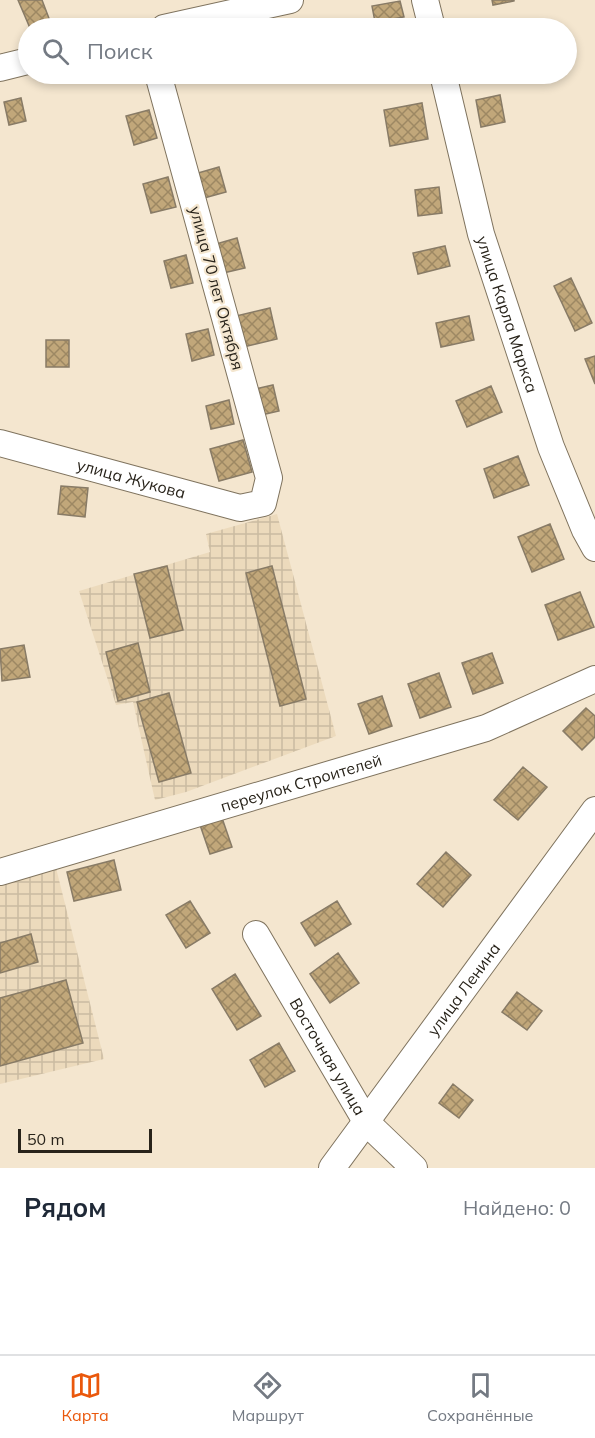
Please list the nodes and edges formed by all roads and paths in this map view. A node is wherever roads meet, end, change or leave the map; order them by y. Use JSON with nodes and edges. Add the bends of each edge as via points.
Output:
{"nodes":[{"id":1,"x":290,"y":0,"type":"edge"},
{"id":2,"x":425,"y":0,"type":"edge"},
{"id":3,"x":194,"y":11,"type":"edge"},
{"id":4,"x":430,"y":18,"type":"edge"},
{"id":5,"x":18,"y":64,"type":"edge"},
{"id":6,"x":0,"y":68,"type":"edge"},
{"id":7,"x":161,"y":84,"type":"edge"},
{"id":8,"x":445,"y":84,"type":"edge"},
{"id":9,"x":0,"y":443,"type":"edge"},
{"id":10,"x":263,"y":503,"type":"joint"},
{"id":11,"x":595,"y":548,"type":"edge"},
{"id":12,"x":595,"y":679,"type":"edge"},
{"id":13,"x":593,"y":817,"type":"edge"},
{"id":14,"x":0,"y":872,"type":"edge"},
{"id":15,"x":256,"y":934,"type":"dead end"},
{"id":16,"x":367,"y":1123,"type":"junction"},
{"id":17,"x":332,"y":1168,"type":"edge"},
{"id":18,"x":414,"y":1168,"type":"edge"}],
"edges":[{"from":1,"to":3,"type":"street"},
{"from":2,"to":4,"type":"street"},
{"from":5,"to":6,"type":"street"},
{"from":7,"to":10,"type":"street","name":"улица 70 лет Октября","via":[[269,478]]},
{"from":8,"to":11,"type":"street","name":"улица Карла Маркса","via":[[489,256],[551,447]]},
{"from":9,"to":10,"type":"street","name":"улица Жукова","via":[[240,508]]},
{"from":12,"to":14,"type":"street","name":"переулок Строителей","via":[[486,728]]},
{"from":13,"to":16,"type":"street","name":"улица Ленина"},
{"from":15,"to":16,"type":"street","name":"Восточная улица"},
{"from":16,"to":17,"type":"street","name":"улица Ленина"},
{"from":16,"to":18,"type":"street","name":"Восточная улица"}]}
